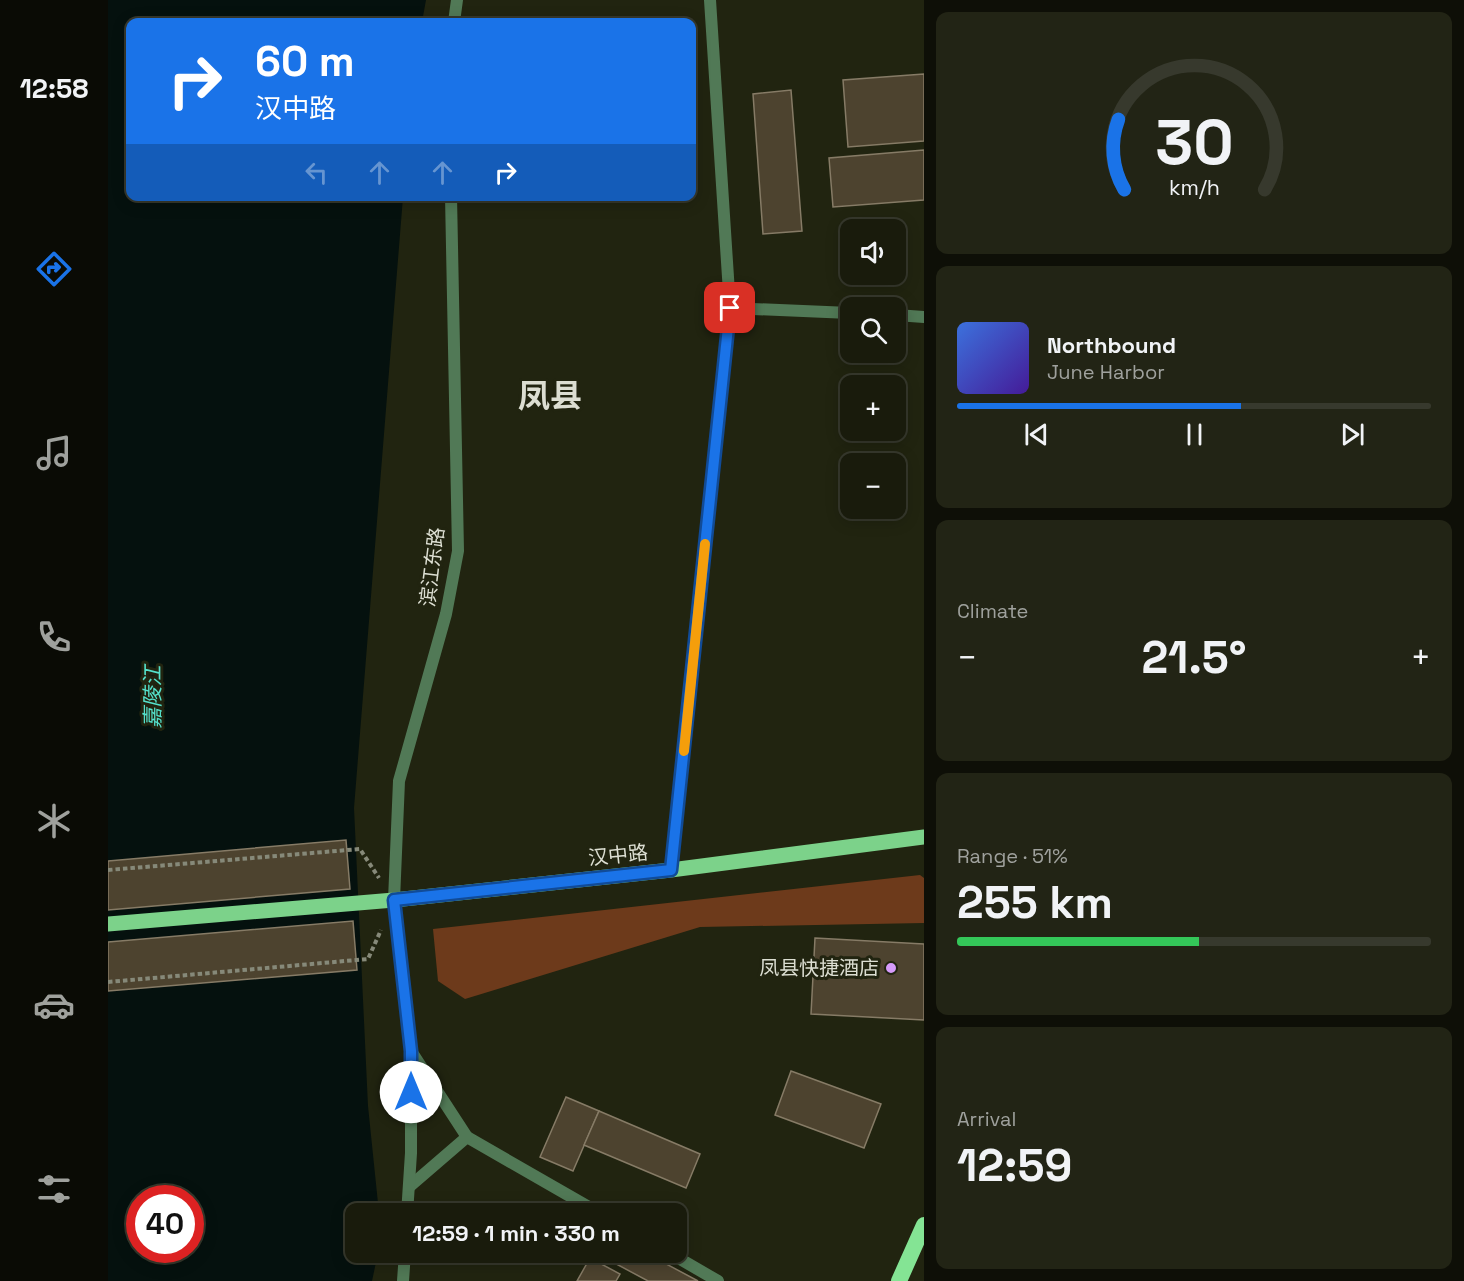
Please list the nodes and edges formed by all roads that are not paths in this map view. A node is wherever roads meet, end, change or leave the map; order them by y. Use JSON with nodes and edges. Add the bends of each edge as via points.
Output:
{"nodes":[{"id":1,"x":457,"y":0,"type":"edge"},
{"id":2,"x":710,"y":0,"type":"edge"},
{"id":3,"x":455,"y":18,"type":"edge"},
{"id":4,"x":451,"y":201,"type":"edge"},
{"id":5,"x":730,"y":308,"type":"junction"},
{"id":6,"x":840,"y":313,"type":"edge"},
{"id":7,"x":906,"y":315,"type":"edge"},
{"id":8,"x":924,"y":316,"type":"edge"},
{"id":9,"x":924,"y":837,"type":"edge"},
{"id":10,"x":671,"y":870,"type":"junction"},
{"id":11,"x":394,"y":900,"type":"junction"},
{"id":12,"x":108,"y":924,"type":"edge"},
{"id":13,"x":411,"y":1051,"type":"junction"},
{"id":14,"x":467,"y":1137,"type":"junction"},
{"id":15,"x":409,"y":1187,"type":"junction"},
{"id":16,"x":408,"y":1203,"type":"edge"},
{"id":17,"x":582,"y":1203,"type":"edge"},
{"id":18,"x":924,"y":1225,"type":"edge"},
{"id":19,"x":404,"y":1263,"type":"edge"},
{"id":20,"x":687,"y":1263,"type":"edge"},
{"id":21,"x":403,"y":1281,"type":"edge"},
{"id":22,"x":718,"y":1281,"type":"edge"},
{"id":23,"x":899,"y":1281,"type":"edge"}],
"edges":[{"from":1,"to":3,"type":"street"},
{"from":2,"to":5,"type":"street"},
{"from":4,"to":11,"type":"street","name":"滨江东路","via":[[458,550],[446,614],[399,781]]},
{"from":5,"to":6,"type":"street"},
{"from":5,"to":10,"type":"street"},
{"from":7,"to":8,"type":"street"},
{"from":9,"to":10,"type":"main road","name":"汉中路"},
{"from":10,"to":11,"type":"main road","name":"汉中路"},
{"from":11,"to":12,"type":"main road","name":"汉中路"},
{"from":11,"to":13,"type":"street","name":"滨江东路"},
{"from":13,"to":14,"type":"street"},
{"from":13,"to":15,"type":"street","name":"滨江东路"},
{"from":14,"to":15,"type":"street"},
{"from":14,"to":17,"type":"street"},
{"from":15,"to":16,"type":"street","name":"滨江东路"},
{"from":18,"to":23,"type":"highway"},
{"from":19,"to":21,"type":"street"},
{"from":20,"to":22,"type":"street"}]}
